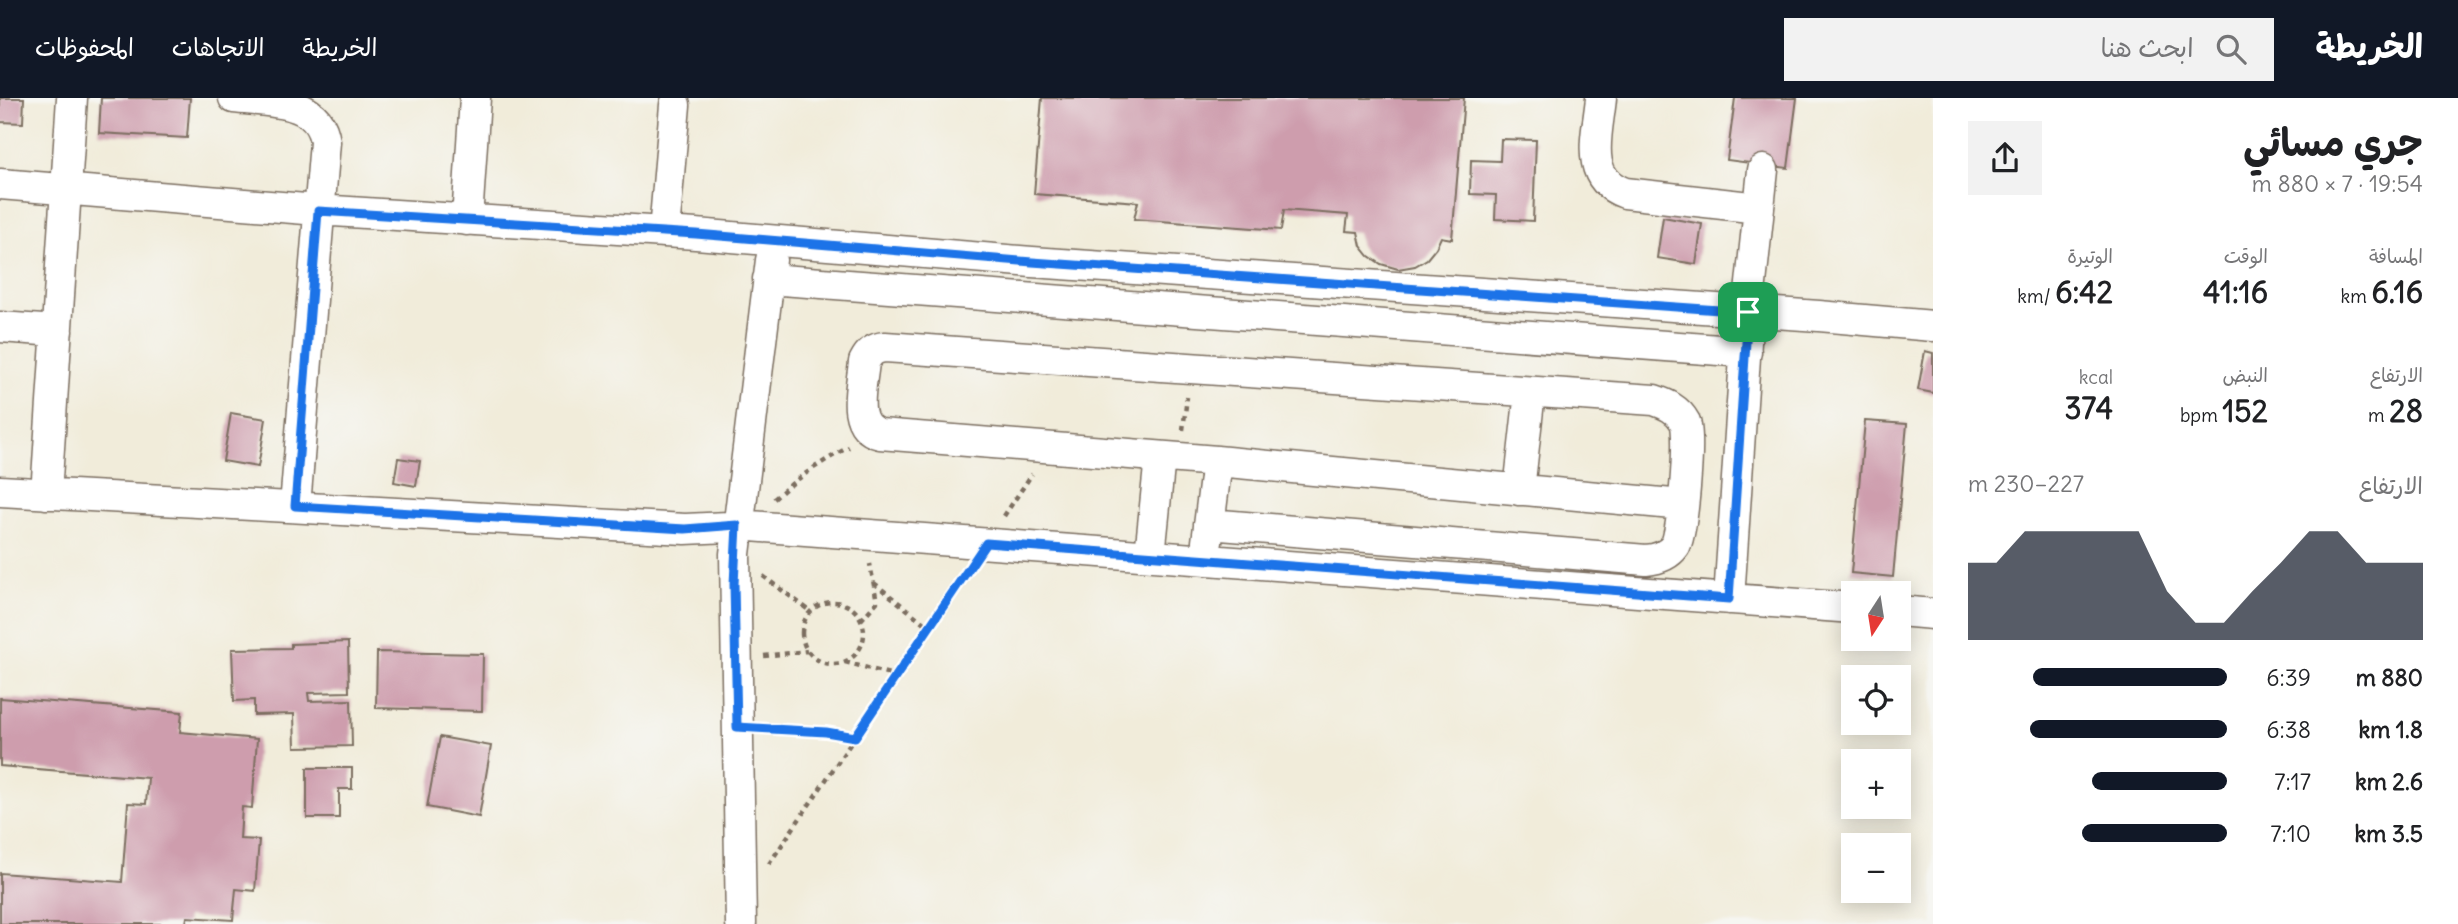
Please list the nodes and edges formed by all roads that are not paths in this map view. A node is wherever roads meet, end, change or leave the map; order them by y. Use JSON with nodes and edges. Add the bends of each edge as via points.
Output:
{"nodes":[{"id":1,"x":72,"y":98,"type":"edge"},
{"id":2,"x":233,"y":98,"type":"edge"},
{"id":3,"x":475,"y":98,"type":"edge"},
{"id":4,"x":1601,"y":98,"type":"edge"},
{"id":5,"x":675,"y":105,"type":"dead end"},
{"id":6,"x":1763,"y":170,"type":"dead end"},
{"id":7,"x":0,"y":184,"type":"edge"},
{"id":8,"x":66,"y":189,"type":"junction"},
{"id":9,"x":1759,"y":208,"type":"junction"},
{"id":10,"x":318,"y":211,"type":"junction"},
{"id":11,"x":467,"y":220,"type":"junction"},
{"id":12,"x":664,"y":232,"type":"junction"},
{"id":13,"x":773,"y":242,"type":"junction"},
{"id":14,"x":768,"y":279,"type":"junction"},
{"id":15,"x":1748,"y":312,"type":"junction"},
{"id":16,"x":1933,"y":326,"type":"edge"},
{"id":17,"x":0,"y":327,"type":"edge"},
{"id":18,"x":57,"y":331,"type":"junction"},
{"id":19,"x":1746,"y":352,"type":"junction"},
{"id":20,"x":1530,"y":391,"type":"junction"},
{"id":21,"x":1160,"y":457,"type":"junction"},
{"id":22,"x":1217,"y":461,"type":"junction"},
{"id":23,"x":1519,"y":490,"type":"junction"},
{"id":24,"x":0,"y":491,"type":"edge"},
{"id":25,"x":46,"y":494,"type":"junction"},
{"id":26,"x":1683,"y":505,"type":"junction"},
{"id":27,"x":295,"y":506,"type":"junction"},
{"id":28,"x":1209,"y":524,"type":"junction"},
{"id":29,"x":741,"y":535,"type":"junction"},
{"id":30,"x":1150,"y":555,"type":"junction"},
{"id":31,"x":1623,"y":558,"type":"junction"},
{"id":32,"x":1205,"y":559,"type":"junction"},
{"id":33,"x":1620,"y":591,"type":"junction"},
{"id":34,"x":1729,"y":599,"type":"junction"},
{"id":35,"x":1841,"y":607,"type":"edge"},
{"id":36,"x":1911,"y":612,"type":"edge"},
{"id":37,"x":1933,"y":614,"type":"edge"},
{"id":38,"x":741,"y":915,"type":"edge"}],
"edges":[{"from":1,"to":8,"type":"lane"},
{"from":2,"to":10,"type":"lane","via":[[294,106],[317,117],[325,142]]},
{"from":3,"to":11,"type":"lane"},
{"from":4,"to":9,"type":"lane","via":[[1595,158],[1603,181],[1613,189]]},
{"from":5,"to":12,"type":"lane"},
{"from":6,"to":9,"type":"lane"},
{"from":7,"to":8,"type":"lane"},
{"from":8,"to":10,"type":"lane"},
{"from":8,"to":18,"type":"lane"},
{"from":9,"to":15,"type":"lane"},
{"from":10,"to":11,"type":"lane"},
{"from":10,"to":27,"type":"lane"},
{"from":11,"to":12,"type":"lane"},
{"from":12,"to":13,"type":"lane"},
{"from":13,"to":14,"type":"lane"},
{"from":13,"to":15,"type":"lane"},
{"from":14,"to":19,"type":"lane"},
{"from":14,"to":29,"type":"lane"},
{"from":15,"to":16,"type":"lane"},
{"from":15,"to":19,"type":"lane"},
{"from":17,"to":18,"type":"lane"},
{"from":18,"to":25,"type":"lane"},
{"from":19,"to":34,"type":"lane"},
{"from":20,"to":21,"type":"lane","via":[[885,347],[876,348],[864,362],[860,416],[863,426],[880,435]]},
{"from":20,"to":23,"type":"lane"},
{"from":20,"to":26,"type":"lane","via":[[1654,400],[1676,411],[1688,433]]},
{"from":21,"to":22,"type":"lane"},
{"from":21,"to":30,"type":"lane"},
{"from":22,"to":23,"type":"lane"},
{"from":22,"to":28,"type":"lane"},
{"from":23,"to":26,"type":"lane"},
{"from":24,"to":25,"type":"lane"},
{"from":25,"to":27,"type":"lane"},
{"from":26,"to":31,"type":"lane","via":[[1680,535],[1667,554],[1646,560]]},
{"from":27,"to":29,"type":"lane"},
{"from":28,"to":31,"type":"lane"},
{"from":28,"to":32,"type":"lane"},
{"from":29,"to":30,"type":"lane","via":[[865,534]]},
{"from":29,"to":38,"type":"lane","via":[[735,659]]},
{"from":30,"to":32,"type":"lane"},
{"from":31,"to":33,"type":"lane"},
{"from":32,"to":33,"type":"lane"},
{"from":33,"to":34,"type":"lane"},
{"from":34,"to":35,"type":"lane"},
{"from":36,"to":37,"type":"lane"}]}
